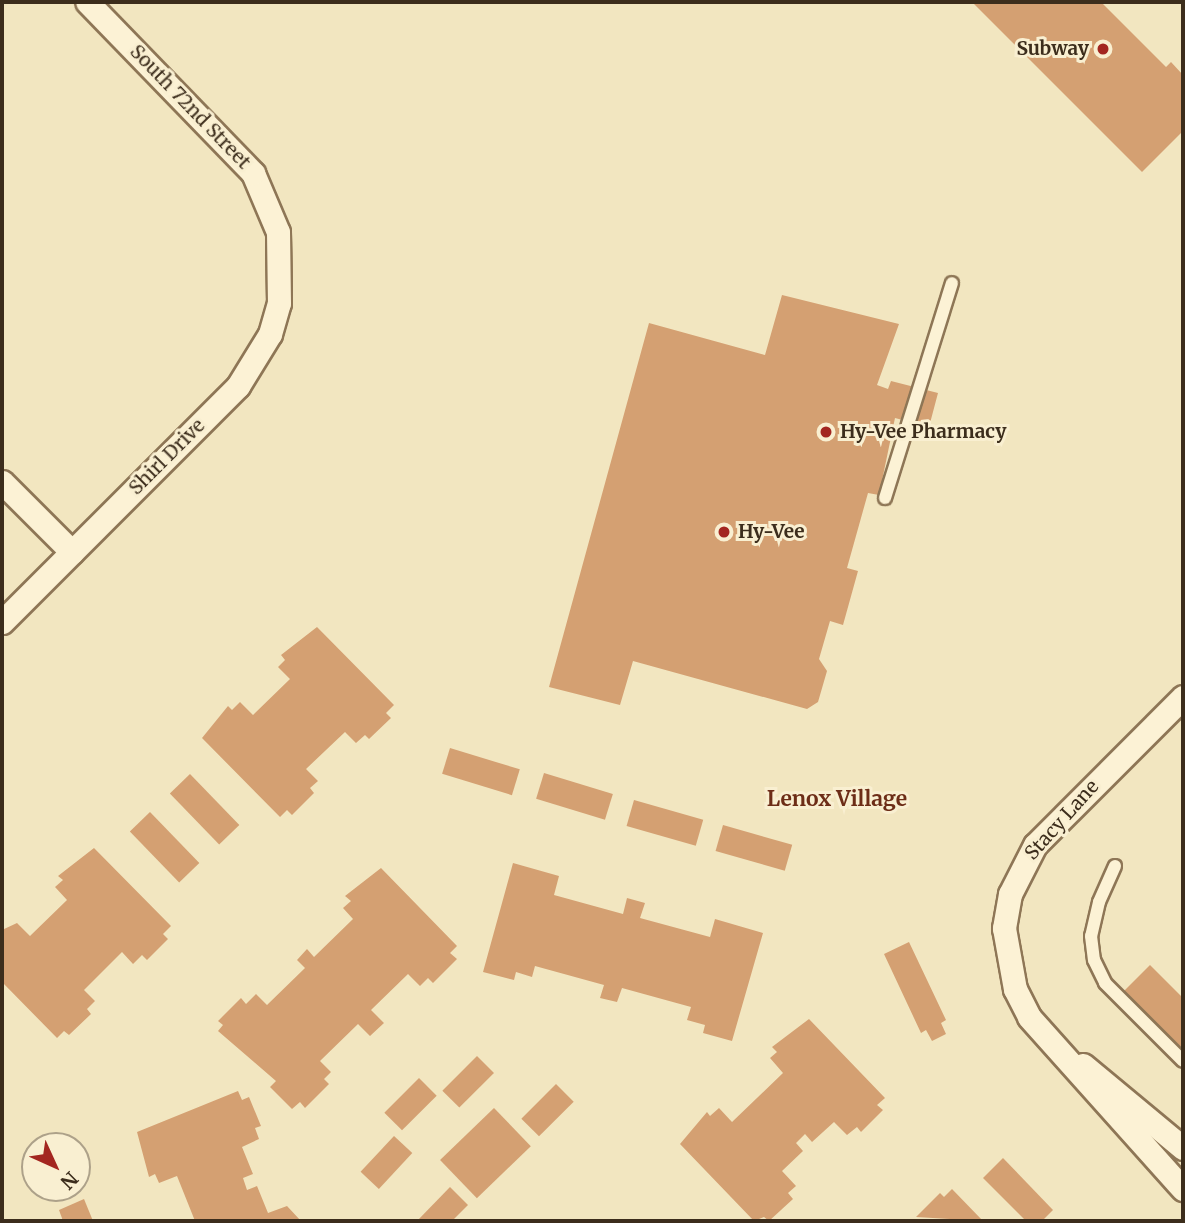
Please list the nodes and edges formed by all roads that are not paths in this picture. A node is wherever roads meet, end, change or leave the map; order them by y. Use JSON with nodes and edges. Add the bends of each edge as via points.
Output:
{"nodes":[{"id":1,"x":87,"y":2,"type":"edge"},
{"id":2,"x":282,"y":265,"type":"joint"},
{"id":3,"x":953,"y":283,"type":"dead end"},
{"id":4,"x":2,"y":482,"type":"edge"},
{"id":5,"x":885,"y":498,"type":"dead end"},
{"id":6,"x":72,"y":552,"type":"junction"},
{"id":7,"x":2,"y":622,"type":"edge"},
{"id":8,"x":1183,"y":697,"type":"edge"},
{"id":9,"x":1115,"y":866,"type":"dead end"},
{"id":10,"x":1055,"y":1043,"type":"junction"},
{"id":11,"x":1183,"y":1060,"type":"edge"},
{"id":12,"x":1183,"y":1148,"type":"edge"},
{"id":13,"x":1183,"y":1189,"type":"edge"}],
"edges":[{"from":1,"to":2,"type":"street","name":"South 72nd Street","via":[[253,173],[278,232]]},
{"from":2,"to":6,"type":"street","name":"Shirl Drive","via":[[279,303],[256,363]]},
{"from":3,"to":5,"type":"lane"},
{"from":4,"to":6,"type":"street"},
{"from":6,"to":7,"type":"street","name":"Shirl Drive"},
{"from":8,"to":10,"type":"street","name":"Stacy Lane","via":[[1035,845],[1010,894],[1004,928],[1015,989],[1029,1017]]},
{"from":9,"to":11,"type":"lane","via":[[1094,925],[1094,960],[1105,983]]},
{"from":10,"to":12,"type":"street","name":"Stacy Lane"},
{"from":10,"to":13,"type":"street","name":"Stacy Lane"}]}
